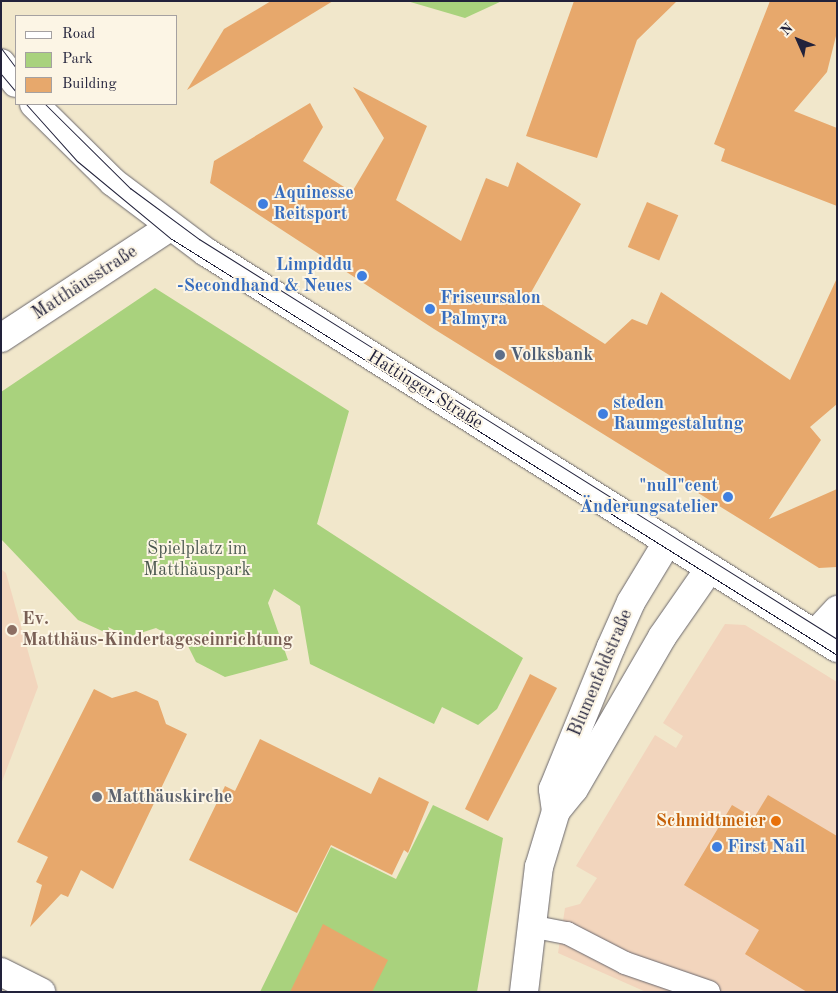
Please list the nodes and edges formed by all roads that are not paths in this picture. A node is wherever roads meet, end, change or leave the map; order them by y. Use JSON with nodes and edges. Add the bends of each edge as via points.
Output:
{"nodes":[{"id":1,"x":1,"y":63,"type":"edge"},
{"id":2,"x":15,"y":82,"type":"edge"},
{"id":3,"x":35,"y":105,"type":"edge"},
{"id":4,"x":170,"y":227,"type":"junction"},
{"id":5,"x":1,"y":338,"type":"edge"},
{"id":6,"x":668,"y":541,"type":"junction"},
{"id":7,"x":710,"y":568,"type":"junction"},
{"id":8,"x":837,"y":610,"type":"edge"},
{"id":9,"x":826,"y":641,"type":"edge"},
{"id":10,"x":556,"y":811,"type":"junction"},
{"id":11,"x":530,"y":926,"type":"junction"},
{"id":12,"x":1,"y":972,"type":"edge"},
{"id":13,"x":652,"y":983,"type":"edge"},
{"id":14,"x":41,"y":992,"type":"edge"},
{"id":15,"x":524,"y":992,"type":"edge"},
{"id":16,"x":709,"y":992,"type":"edge"}],
"edges":[{"from":1,"to":2,"type":"street"},
{"from":3,"to":4,"type":"street","name":"Hattinger Straße","via":[[90,162]]},
{"from":4,"to":5,"type":"street","name":"Matthäusstraße"},
{"from":4,"to":6,"type":"street","name":"Hattinger Straße"},
{"from":6,"to":7,"type":"street","name":"Hattinger Straße"},
{"from":6,"to":10,"type":"street","name":"Blumenfeldstraße","via":[[631,602],[611,647],[553,789]]},
{"from":7,"to":9,"type":"street","name":"Hattinger Straße"},
{"from":7,"to":10,"type":"street","name":"Blumenfeldstraße"},
{"from":8,"to":9,"type":"street"},
{"from":10,"to":11,"type":"street","name":"Blumenfeldstraße","via":[[544,841]]},
{"from":11,"to":13,"type":"lane","via":[[567,933]]},
{"from":11,"to":15,"type":"street","name":"Blumenfeldstraße"},
{"from":12,"to":14,"type":"street"},
{"from":13,"to":16,"type":"lane"}]}
